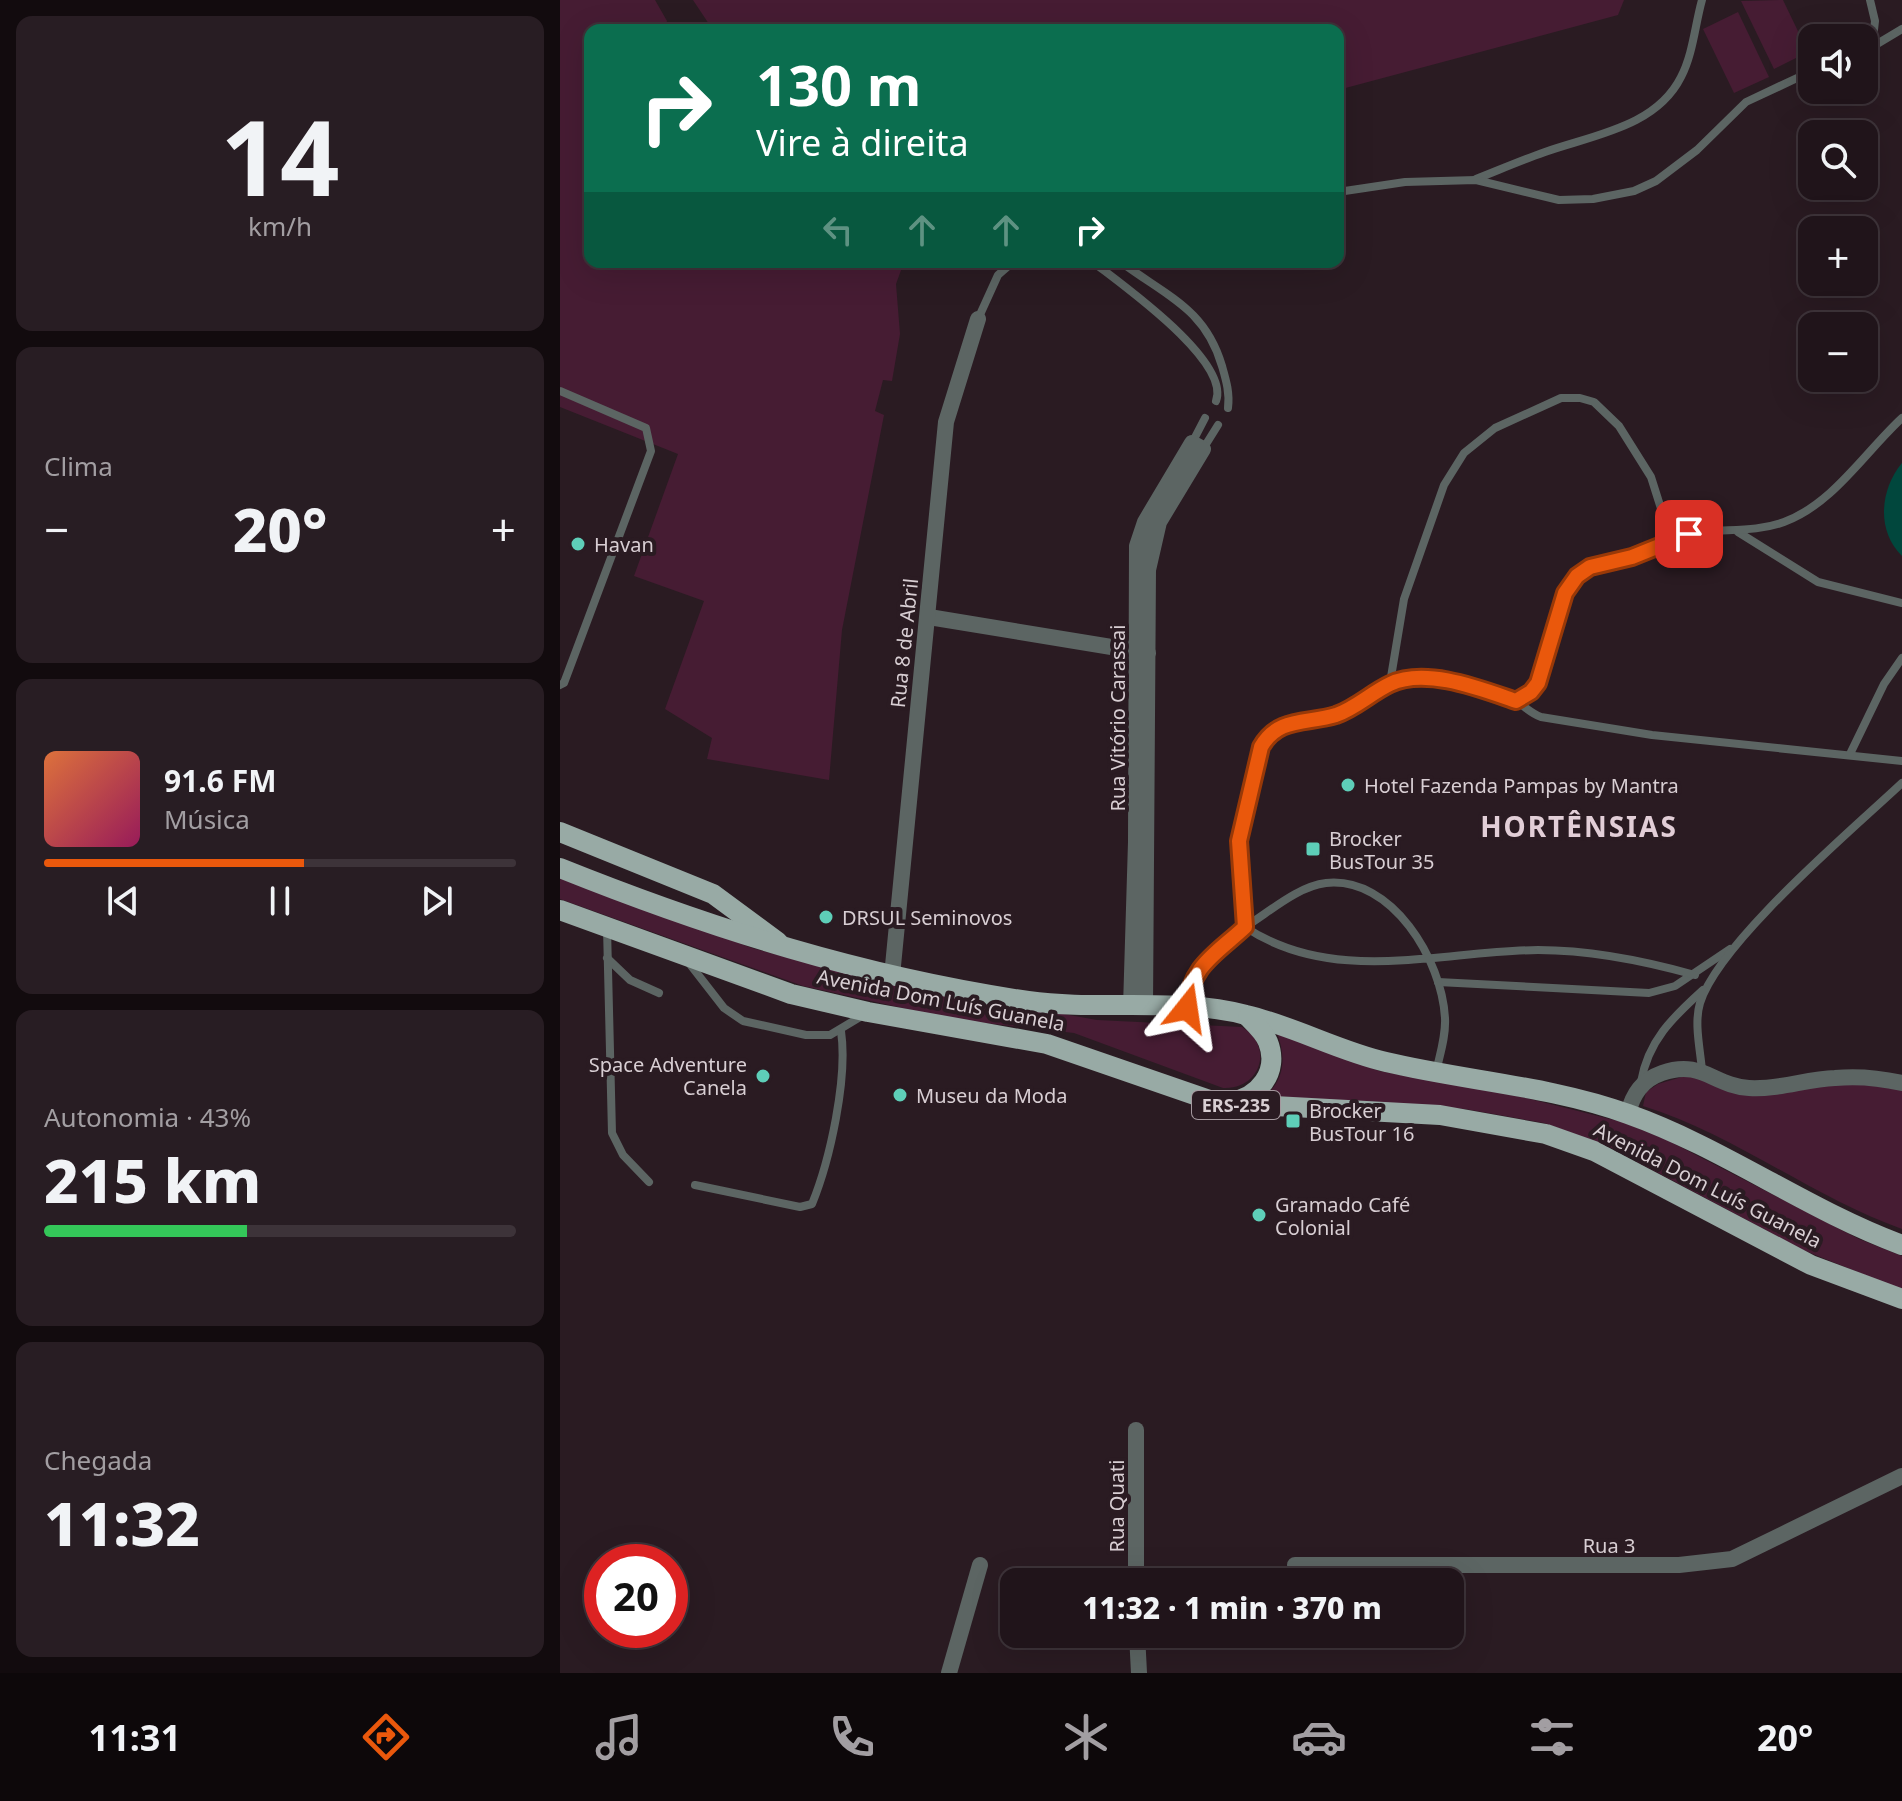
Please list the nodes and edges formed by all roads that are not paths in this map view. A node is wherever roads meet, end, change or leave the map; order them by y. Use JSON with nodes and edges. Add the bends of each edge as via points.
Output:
{"nodes":[{"id":1,"x":1702,"y":0,"type":"edge"},
{"id":2,"x":1870,"y":0,"type":"edge"},
{"id":3,"x":1874,"y":24,"type":"edge"},
{"id":4,"x":1902,"y":29,"type":"edge"},
{"id":5,"x":1878,"y":43,"type":"edge"},
{"id":6,"x":1798,"y":78,"type":"edge"},
{"id":7,"x":1476,"y":180,"type":"junction"},
{"id":8,"x":1344,"y":191,"type":"edge"},
{"id":9,"x":1006,"y":268,"type":"edge"},
{"id":10,"x":1100,"y":268,"type":"edge"},
{"id":11,"x":1129,"y":268,"type":"edge"},
{"id":12,"x":1191,"y":312,"type":"junction"},
{"id":13,"x":978,"y":319,"type":"joint"},
{"id":14,"x":1178,"y":330,"type":"junction"},
{"id":15,"x":560,"y":391,"type":"edge"},
{"id":16,"x":1216,"y":401,"type":"dead end"},
{"id":17,"x":1228,"y":408,"type":"dead end"},
{"id":18,"x":1205,"y":418,"type":"dead end"},
{"id":19,"x":1902,"y":418,"type":"edge"},
{"id":20,"x":1218,"y":425,"type":"dead end"},
{"id":21,"x":1198,"y":446,"type":"junction"},
{"id":22,"x":1738,"y":532,"type":"junction"},
{"id":23,"x":1671,"y":540,"type":"junction"},
{"id":24,"x":1902,"y":603,"type":"edge"},
{"id":25,"x":929,"y":617,"type":"junction"},
{"id":26,"x":1143,"y":653,"type":"junction"},
{"id":27,"x":1902,"y":658,"type":"edge"},
{"id":28,"x":1390,"y":683,"type":"junction"},
{"id":29,"x":560,"y":685,"type":"edge"},
{"id":30,"x":1516,"y":701,"type":"junction"},
{"id":31,"x":1850,"y":754,"type":"junction"},
{"id":32,"x":1902,"y":761,"type":"edge"},
{"id":33,"x":1902,"y":783,"type":"edge"},
{"id":34,"x":560,"y":832,"type":"edge"},
{"id":35,"x":560,"y":868,"type":"edge"},
{"id":36,"x":560,"y":910,"type":"edge"},
{"id":37,"x":607,"y":927,"type":"junction"},
{"id":38,"x":1245,"y":927,"type":"junction"},
{"id":39,"x":1737,"y":944,"type":"junction"},
{"id":40,"x":787,"y":950,"type":"junction"},
{"id":41,"x":683,"y":956,"type":"junction"},
{"id":42,"x":607,"y":958,"type":"junction"},
{"id":43,"x":1428,"y":958,"type":"junction"},
{"id":44,"x":1695,"y":975,"type":"junction"},
{"id":45,"x":892,"y":976,"type":"junction"},
{"id":46,"x":1438,"y":982,"type":"junction"},
{"id":47,"x":1706,"y":987,"type":"junction"},
{"id":48,"x":659,"y":993,"type":"dead end"},
{"id":49,"x":1138,"y":1007,"type":"junction"},
{"id":50,"x":1187,"y":1008,"type":"junction"},
{"id":51,"x":868,"y":1012,"type":"junction"},
{"id":52,"x":1246,"y":1015,"type":"junction"},
{"id":53,"x":841,"y":1031,"type":"junction"},
{"id":54,"x":1702,"y":1070,"type":"junction"},
{"id":55,"x":1435,"y":1073,"type":"junction"},
{"id":56,"x":1902,"y":1083,"type":"edge"},
{"id":57,"x":1641,"y":1085,"type":"junction"},
{"id":58,"x":1218,"y":1103,"type":"junction"},
{"id":59,"x":1628,"y":1113,"type":"junction"},
{"id":60,"x":649,"y":1182,"type":"dead end"},
{"id":61,"x":695,"y":1185,"type":"dead end"},
{"id":62,"x":1902,"y":1245,"type":"edge"},
{"id":63,"x":1902,"y":1299,"type":"edge"},
{"id":64,"x":1136,"y":1430,"type":"dead end"},
{"id":65,"x":1902,"y":1476,"type":"edge"},
{"id":66,"x":980,"y":1565,"type":"dead end"},
{"id":67,"x":1295,"y":1565,"type":"dead end"},
{"id":68,"x":1136,"y":1568,"type":"edge"},
{"id":69,"x":1138,"y":1648,"type":"edge"},
{"id":70,"x":949,"y":1673,"type":"edge"},
{"id":71,"x":1139,"y":1673,"type":"edge"}],
"edges":[{"from":1,"to":7,"type":"lane","via":[[1682,76],[1666,100],[1616,129]]},
{"from":2,"to":3,"type":"lane"},
{"from":4,"to":5,"type":"lane"},
{"from":6,"to":7,"type":"lane","via":[[1746,102],[1697,150],[1634,191],[1559,200]]},
{"from":7,"to":8,"type":"lane"},
{"from":9,"to":13,"type":"lane"},
{"from":10,"to":14,"type":"lane"},
{"from":11,"to":12,"type":"lane"},
{"from":12,"to":14,"type":"lane"},
{"from":12,"to":17,"type":"lane","via":[[1215,342],[1228,386]]},
{"from":13,"to":25,"type":"street","name":"Rua 8 de Abril","via":[[946,422]]},
{"from":14,"to":16,"type":"lane","via":[[1218,388]]},
{"from":15,"to":29,"type":"lane","via":[[646,428],[651,451]]},
{"from":18,"to":21,"type":"lane"},
{"from":19,"to":22,"type":"lane","via":[[1816,503],[1784,522]]},
{"from":20,"to":21,"type":"lane"},
{"from":21,"to":26,"type":"street","name":"Rua Vitório Carassai","via":[[1154,536]]},
{"from":22,"to":23,"type":"lane","via":[[1711,531]]},
{"from":22,"to":24,"type":"lane","via":[[1818,582]]},
{"from":23,"to":28,"type":"lane","via":[[1651,477],[1619,426],[1594,402],[1561,398],[1495,428],[1464,453],[1444,485],[1404,599]]},
{"from":23,"to":30,"type":"lane","via":[[1577,576],[1565,593],[1538,683]]},
{"from":25,"to":26,"type":"street"},
{"from":25,"to":45,"type":"street","name":"Rua 8 de Abril"},
{"from":26,"to":49,"type":"street","name":"Rua Vitório Carassai"},
{"from":27,"to":31,"type":"lane"},
{"from":28,"to":30,"type":"lane","via":[[1411,678],[1437,681]]},
{"from":28,"to":38,"type":"lane","via":[[1339,714],[1293,722],[1268,734],[1239,841]]},
{"from":30,"to":31,"type":"lane","via":[[1541,717],[1652,735]]},
{"from":31,"to":32,"type":"lane"},
{"from":33,"to":39,"type":"lane"},
{"from":34,"to":40,"type":"main road","via":[[713,894]]},
{"from":35,"to":40,"type":"main road","name":"Avenida Dom Luís Guanela"},
{"from":36,"to":37,"type":"main road","name":"Avenida Dom Luís Guanela","number":"ERS-235"},
{"from":37,"to":41,"type":"main road","name":"Avenida Dom Luís Guanela","number":"ERS-235"},
{"from":37,"to":42,"type":"lane"},
{"from":38,"to":43,"type":"lane","via":[[1265,940],[1322,957],[1358,962]]},
{"from":38,"to":43,"type":"lane","via":[[1304,890],[1325,883],[1351,884],[1377,894],[1402,918]]},
{"from":38,"to":50,"type":"lane","via":[[1197,970]]},
{"from":39,"to":44,"type":"lane"},
{"from":39,"to":47,"type":"lane"},
{"from":40,"to":45,"type":"main road","name":"Avenida Dom Luís Guanela"},
{"from":41,"to":51,"type":"main road","name":"Avenida Dom Luís Guanela","number":"ERS-235","via":[[791,994]]},
{"from":41,"to":53,"type":"lane","via":[[724,1008],[743,1021],[806,1035]]},
{"from":42,"to":48,"type":"lane","via":[[630,980]]},
{"from":42,"to":60,"type":"lane","via":[[612,1133],[623,1155]]},
{"from":43,"to":44,"type":"lane","via":[[1491,951],[1585,953]]},
{"from":43,"to":46,"type":"lane"},
{"from":44,"to":46,"type":"lane","via":[[1649,993]]},
{"from":45,"to":49,"type":"main road","name":"Avenida Dom Luís Guanela","via":[[1037,1002]]},
{"from":46,"to":55,"type":"lane","via":[[1445,1021]]},
{"from":47,"to":54,"type":"lane","via":[[1698,1026]]},
{"from":47,"to":57,"type":"lane","via":[[1656,1037]]},
{"from":49,"to":50,"type":"main road","name":"Avenida Dom Luís Guanela"},
{"from":50,"to":52,"type":"main road","name":"Avenida Dom Luís Guanela"},
{"from":51,"to":53,"type":"lane"},
{"from":51,"to":58,"type":"main road","name":"Avenida Dom Luís Guanela","number":"ERS-235","via":[[1047,1044]]},
{"from":52,"to":55,"type":"main road","name":"Avenida Dom Luís Guanela","via":[[1367,1057]]},
{"from":52,"to":58,"type":"main road","via":[[1268,1042],[1269,1074],[1248,1098]]},
{"from":53,"to":61,"type":"lane","via":[[842,1082],[812,1204],[800,1207]]},
{"from":54,"to":56,"type":"street","via":[[1751,1088],[1834,1077]]},
{"from":54,"to":57,"type":"street","via":[[1659,1074]]},
{"from":55,"to":59,"type":"main road","name":"Avenida Dom Luís Guanela"},
{"from":57,"to":59,"type":"street"},
{"from":58,"to":63,"type":"main road","name":"Avenida Dom Luís Guanela","number":"ERS-235","via":[[1440,1115],[1546,1134],[1608,1158],[1811,1265]]},
{"from":59,"to":62,"type":"main road","name":"Avenida Dom Luís Guanela"},
{"from":64,"to":68,"type":"street","name":"Rua Quati"},
{"from":65,"to":67,"type":"street","name":"Rua 3","via":[[1732,1559],[1679,1565]]},
{"from":66,"to":70,"type":"street"},
{"from":69,"to":71,"type":"street"}]}
